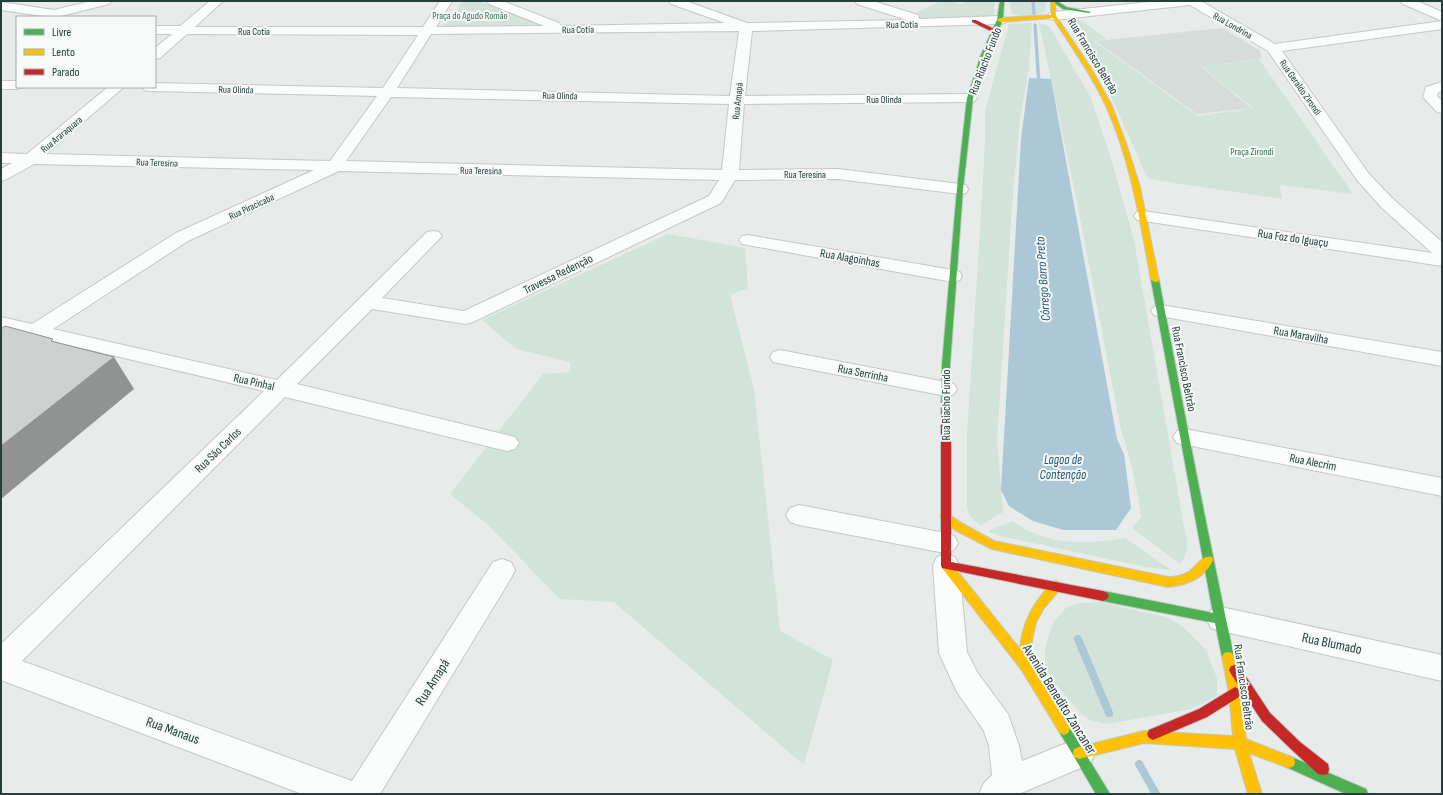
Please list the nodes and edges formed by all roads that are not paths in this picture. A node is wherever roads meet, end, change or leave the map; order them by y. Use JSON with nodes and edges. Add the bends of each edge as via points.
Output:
{"nodes":[{"id":1,"x":105,"y":1,"type":"edge"},
{"id":2,"x":217,"y":1,"type":"edge"},
{"id":3,"x":446,"y":1,"type":"edge"},
{"id":4,"x":494,"y":1,"type":"edge"},
{"id":5,"x":675,"y":1,"type":"edge"},
{"id":6,"x":861,"y":1,"type":"edge"},
{"id":7,"x":1002,"y":1,"type":"edge"},
{"id":8,"x":1053,"y":1,"type":"edge"},
{"id":9,"x":1109,"y":1,"type":"edge"},
{"id":10,"x":1192,"y":1,"type":"edge"},
{"id":11,"x":1407,"y":1,"type":"edge"},
{"id":12,"x":1,"y":6,"type":"edge"},
{"id":13,"x":884,"y":8,"type":"junction"},
{"id":14,"x":1093,"y":11,"type":"junction"},
{"id":15,"x":51,"y":15,"type":"edge"},
{"id":16,"x":1054,"y":16,"type":"junction"},
{"id":17,"x":1442,"y":18,"type":"edge"},
{"id":18,"x":930,"y":23,"type":"junction"},
{"id":19,"x":875,"y":24,"type":"junction"},
{"id":20,"x":1442,"y":25,"type":"edge"},
{"id":21,"x":998,"y":26,"type":"junction"},
{"id":22,"x":746,"y":27,"type":"junction"},
{"id":23,"x":156,"y":30,"type":"edge"},
{"id":24,"x":185,"y":30,"type":"junction"},
{"id":25,"x":563,"y":30,"type":"junction"},
{"id":26,"x":426,"y":31,"type":"junction"},
{"id":27,"x":1274,"y":48,"type":"junction"},
{"id":28,"x":156,"y":54,"type":"edge"},
{"id":29,"x":1,"y":85,"type":"edge"},
{"id":30,"x":16,"y":85,"type":"edge"},
{"id":31,"x":1442,"y":86,"type":"edge"},
{"id":32,"x":156,"y":87,"type":"edge"},
{"id":33,"x":116,"y":88,"type":"edge"},
{"id":34,"x":388,"y":91,"type":"junction"},
{"id":35,"x":970,"y":98,"type":"junction"},
{"id":36,"x":737,"y":100,"type":"junction"},
{"id":37,"x":1442,"y":109,"type":"edge"},
{"id":38,"x":1,"y":158,"type":"edge"},
{"id":39,"x":32,"y":158,"type":"junction"},
{"id":40,"x":334,"y":167,"type":"junction"},
{"id":41,"x":730,"y":175,"type":"junction"},
{"id":42,"x":1,"y":176,"type":"edge"},
{"id":43,"x":960,"y":189,"type":"junction"},
{"id":44,"x":1143,"y":216,"type":"junction"},
{"id":45,"x":433,"y":236,"type":"dead end"},
{"id":46,"x":748,"y":240,"type":"dead end"},
{"id":47,"x":1442,"y":252,"type":"edge"},
{"id":48,"x":1442,"y":260,"type":"edge"},
{"id":49,"x":953,"y":276,"type":"junction"},
{"id":50,"x":367,"y":302,"type":"junction"},
{"id":51,"x":1161,"y":311,"type":"junction"},
{"id":52,"x":1,"y":323,"type":"edge"},
{"id":53,"x":35,"y":331,"type":"junction"},
{"id":54,"x":1,"y":356,"type":"edge"},
{"id":55,"x":780,"y":357,"type":"dead end"},
{"id":56,"x":1442,"y":359,"type":"edge"},
{"id":57,"x":281,"y":388,"type":"junction"},
{"id":58,"x":946,"y":389,"type":"junction"},
{"id":59,"x":1185,"y":437,"type":"junction"},
{"id":60,"x":507,"y":444,"type":"dead end"},
{"id":61,"x":1442,"y":487,"type":"edge"},
{"id":62,"x":799,"y":515,"type":"dead end"},
{"id":63,"x":945,"y":516,"type":"junction"},
{"id":64,"x":946,"y":554,"type":"junction"},
{"id":65,"x":1208,"y":560,"type":"junction"},
{"id":66,"x":502,"y":570,"type":"dead end"},
{"id":67,"x":1056,"y":586,"type":"junction"},
{"id":68,"x":1222,"y":619,"type":"junction"},
{"id":69,"x":1229,"y":660,"type":"junction"},
{"id":70,"x":1,"y":663,"type":"edge"},
{"id":71,"x":1026,"y":664,"type":"junction"},
{"id":72,"x":1,"y":667,"type":"edge"},
{"id":73,"x":1442,"y":668,"type":"edge"},
{"id":74,"x":1235,"y":693,"type":"junction"},
{"id":75,"x":1144,"y":737,"type":"junction"},
{"id":76,"x":1240,"y":743,"type":"junction"},
{"id":77,"x":1079,"y":754,"type":"junction"},
{"id":78,"x":1341,"y":784,"type":"junction"},
{"id":79,"x":1002,"y":788,"type":"edge"},
{"id":80,"x":344,"y":794,"type":"edge"},
{"id":81,"x":362,"y":794,"type":"edge"},
{"id":82,"x":1103,"y":794,"type":"edge"},
{"id":83,"x":1254,"y":794,"type":"edge"},
{"id":84,"x":1361,"y":794,"type":"edge"}],
"edges":[{"from":1,"to":15,"type":"street"},
{"from":2,"to":24,"type":"street"},
{"from":3,"to":26,"type":"street","name":"Rua Piracicaba"},
{"from":4,"to":25,"type":"street"},
{"from":5,"to":22,"type":"street"},
{"from":6,"to":13,"type":"street"},
{"from":7,"to":21,"type":"main road"},
{"from":8,"to":14,"type":"main road","via":[[1070,9]]},
{"from":8,"to":16,"type":"main road"},
{"from":9,"to":14,"type":"street"},
{"from":10,"to":14,"type":"street"},
{"from":10,"to":27,"type":"street","name":"Rua Londrina"},
{"from":11,"to":17,"type":"street"},
{"from":12,"to":15,"type":"street"},
{"from":13,"to":18,"type":"street"},
{"from":13,"to":19,"type":"street"},
{"from":14,"to":16,"type":"street"},
{"from":16,"to":21,"type":"main road"},
{"from":16,"to":44,"type":"main road","name":"Rua Francisco Beltrão","via":[[1109,106],[1137,187]]},
{"from":18,"to":19,"type":"street","name":"Rua Cotia"},
{"from":18,"to":21,"type":"street","name":"Rua Cotia","via":[[974,21]]},
{"from":19,"to":22,"type":"street","name":"Rua Cotia"},
{"from":20,"to":27,"type":"street","name":"Rua Geraldo Zirondi"},
{"from":21,"to":35,"type":"main road","name":"Rua Riacho Fundo","via":[[984,55]]},
{"from":22,"to":25,"type":"street","name":"Rua Cotia"},
{"from":22,"to":36,"type":"street","name":"Rua Amapá"},
{"from":23,"to":24,"type":"street","name":"Rua Cotia"},
{"from":24,"to":26,"type":"street","name":"Rua Cotia"},
{"from":24,"to":28,"type":"street"},
{"from":25,"to":26,"type":"street","name":"Rua Cotia"},
{"from":26,"to":34,"type":"street","name":"Rua Piracicaba"},
{"from":27,"to":47,"type":"street","name":"Rua Geraldo Zirondi","via":[[1363,177],[1387,203]]},
{"from":29,"to":30,"type":"street"},
{"from":31,"to":37,"type":"street","via":[[1431,90],[1430,97]]},
{"from":32,"to":34,"type":"street","name":"Rua Olinda"},
{"from":33,"to":39,"type":"street","name":"Rua Araraquara"},
{"from":34,"to":36,"type":"street","name":"Rua Olinda"},
{"from":34,"to":40,"type":"street","name":"Rua Piracicaba"},
{"from":35,"to":36,"type":"street","name":"Rua Olinda"},
{"from":35,"to":43,"type":"main road","name":"Rua Riacho Fundo"},
{"from":36,"to":41,"type":"street","name":"Rua Amapá"},
{"from":38,"to":39,"type":"street","name":"Rua Teresina"},
{"from":39,"to":40,"type":"street","name":"Rua Teresina"},
{"from":39,"to":42,"type":"street","name":"Rua Araraquara"},
{"from":40,"to":41,"type":"street","name":"Rua Teresina"},
{"from":40,"to":53,"type":"street","name":"Rua Piracicaba","via":[[182,237]]},
{"from":41,"to":43,"type":"street","name":"Rua Teresina","via":[[838,174]]},
{"from":41,"to":50,"type":"street","name":"Travessa Redenção","via":[[715,198],[466,318]]},
{"from":43,"to":49,"type":"main road","name":"Rua Riacho Fundo"},
{"from":44,"to":48,"type":"street","name":"Rua Foz do Iguaçu"},
{"from":44,"to":51,"type":"main road","name":"Rua Francisco Beltrão"},
{"from":45,"to":50,"type":"street","name":"Rua São Carlos"},
{"from":46,"to":49,"type":"street","name":"Rua Alagoinhas"},
{"from":49,"to":58,"type":"main road","name":"Rua Riacho Fundo"},
{"from":50,"to":57,"type":"street","name":"Rua São Carlos"},
{"from":51,"to":56,"type":"street","name":"Rua Maravilha"},
{"from":51,"to":59,"type":"main road","name":"Rua Francisco Beltrão"},
{"from":52,"to":53,"type":"street","name":"Rua Pinhal"},
{"from":53,"to":54,"type":"street","name":"Rua Piracicaba"},
{"from":53,"to":57,"type":"street","name":"Rua Pinhal"},
{"from":55,"to":58,"type":"street","name":"Rua Serrinha"},
{"from":57,"to":60,"type":"street","name":"Rua Pinhal"},
{"from":57,"to":70,"type":"street","name":"Rua São Carlos"},
{"from":58,"to":63,"type":"main road","name":"Rua Riacho Fundo"},
{"from":59,"to":61,"type":"street","name":"Rua Alecrim"},
{"from":59,"to":65,"type":"main road","name":"Rua Francisco Beltrão"},
{"from":62,"to":64,"type":"street"},
{"from":63,"to":64,"type":"main road","name":"Rua Riacho Fundo"},
{"from":63,"to":65,"type":"main road","via":[[959,527],[992,545],[1168,582],[1193,577]]},
{"from":64,"to":67,"type":"main road"},
{"from":64,"to":71,"type":"main road","name":"Avenida Benedito Zancaner"},
{"from":64,"to":79,"type":"street","name":"Rua Riacho Fundo","via":[[953,653],[967,682],[997,724],[1004,746]]},
{"from":65,"to":68,"type":"main road","name":"Rua Francisco Beltrão"},
{"from":66,"to":81,"type":"street","name":"Rua Amapá"},
{"from":67,"to":68,"type":"main road"},
{"from":67,"to":71,"type":"main road","via":[[1040,601],[1030,619],[1024,640]]},
{"from":68,"to":69,"type":"main road","name":"Rua Francisco Beltrão"},
{"from":68,"to":73,"type":"street","name":"Rua Blumado"},
{"from":69,"to":74,"type":"main road","name":"Rua Francisco Beltrão"},
{"from":69,"to":78,"type":"main road","via":[[1266,717]]},
{"from":71,"to":77,"type":"main road","name":"Avenida Benedito Zancaner"},
{"from":72,"to":80,"type":"street","name":"Rua Manaus"},
{"from":74,"to":75,"type":"main road","via":[[1203,713]]},
{"from":74,"to":76,"type":"main road","name":"Rua Francisco Beltrão"},
{"from":75,"to":76,"type":"main road"},
{"from":75,"to":77,"type":"main road"},
{"from":76,"to":78,"type":"main road"},
{"from":76,"to":83,"type":"main road"},
{"from":77,"to":79,"type":"street"},
{"from":77,"to":82,"type":"main road","name":"Avenida Benedito Zancaner"},
{"from":78,"to":84,"type":"main road"}]}
